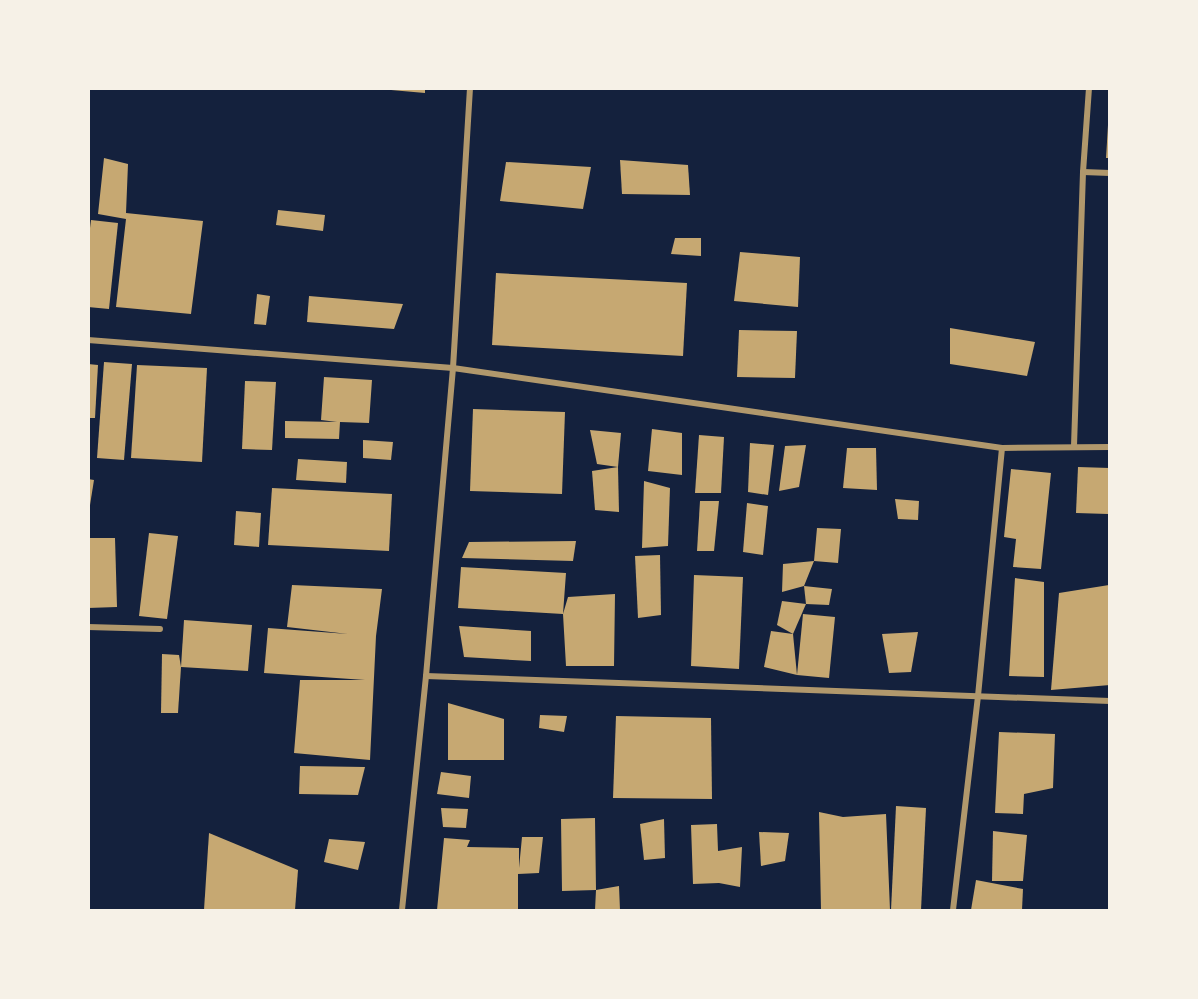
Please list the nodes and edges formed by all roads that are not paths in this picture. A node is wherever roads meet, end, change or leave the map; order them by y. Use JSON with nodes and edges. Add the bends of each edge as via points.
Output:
{"nodes":[{"id":1,"x":470,"y":88,"type":"edge"},
{"id":2,"x":1089,"y":88,"type":"edge"},
{"id":3,"x":1083,"y":172,"type":"junction"},
{"id":4,"x":1110,"y":173,"type":"edge"},
{"id":5,"x":88,"y":340,"type":"edge"},
{"id":6,"x":453,"y":368,"type":"junction"},
{"id":7,"x":1074,"y":446,"type":"junction"},
{"id":8,"x":1002,"y":447,"type":"junction"},
{"id":9,"x":1110,"y":447,"type":"edge"},
{"id":10,"x":88,"y":627,"type":"edge"},
{"id":11,"x":160,"y":629,"type":"dead end"},
{"id":12,"x":426,"y":676,"type":"junction"},
{"id":13,"x":978,"y":696,"type":"junction"},
{"id":14,"x":1110,"y":701,"type":"edge"},
{"id":15,"x":402,"y":910,"type":"edge"},
{"id":16,"x":953,"y":910,"type":"edge"}],
"edges":[{"from":1,"to":6,"type":"street"},
{"from":2,"to":3,"type":"street"},
{"from":3,"to":4,"type":"street"},
{"from":3,"to":7,"type":"street"},
{"from":5,"to":6,"type":"street"},
{"from":6,"to":8,"type":"street"},
{"from":6,"to":12,"type":"street"},
{"from":7,"to":8,"type":"street"},
{"from":7,"to":9,"type":"street"},
{"from":8,"to":13,"type":"street"},
{"from":10,"to":11,"type":"street"},
{"from":12,"to":13,"type":"street"},
{"from":12,"to":15,"type":"street"},
{"from":13,"to":14,"type":"street"},
{"from":13,"to":16,"type":"street"}]}
